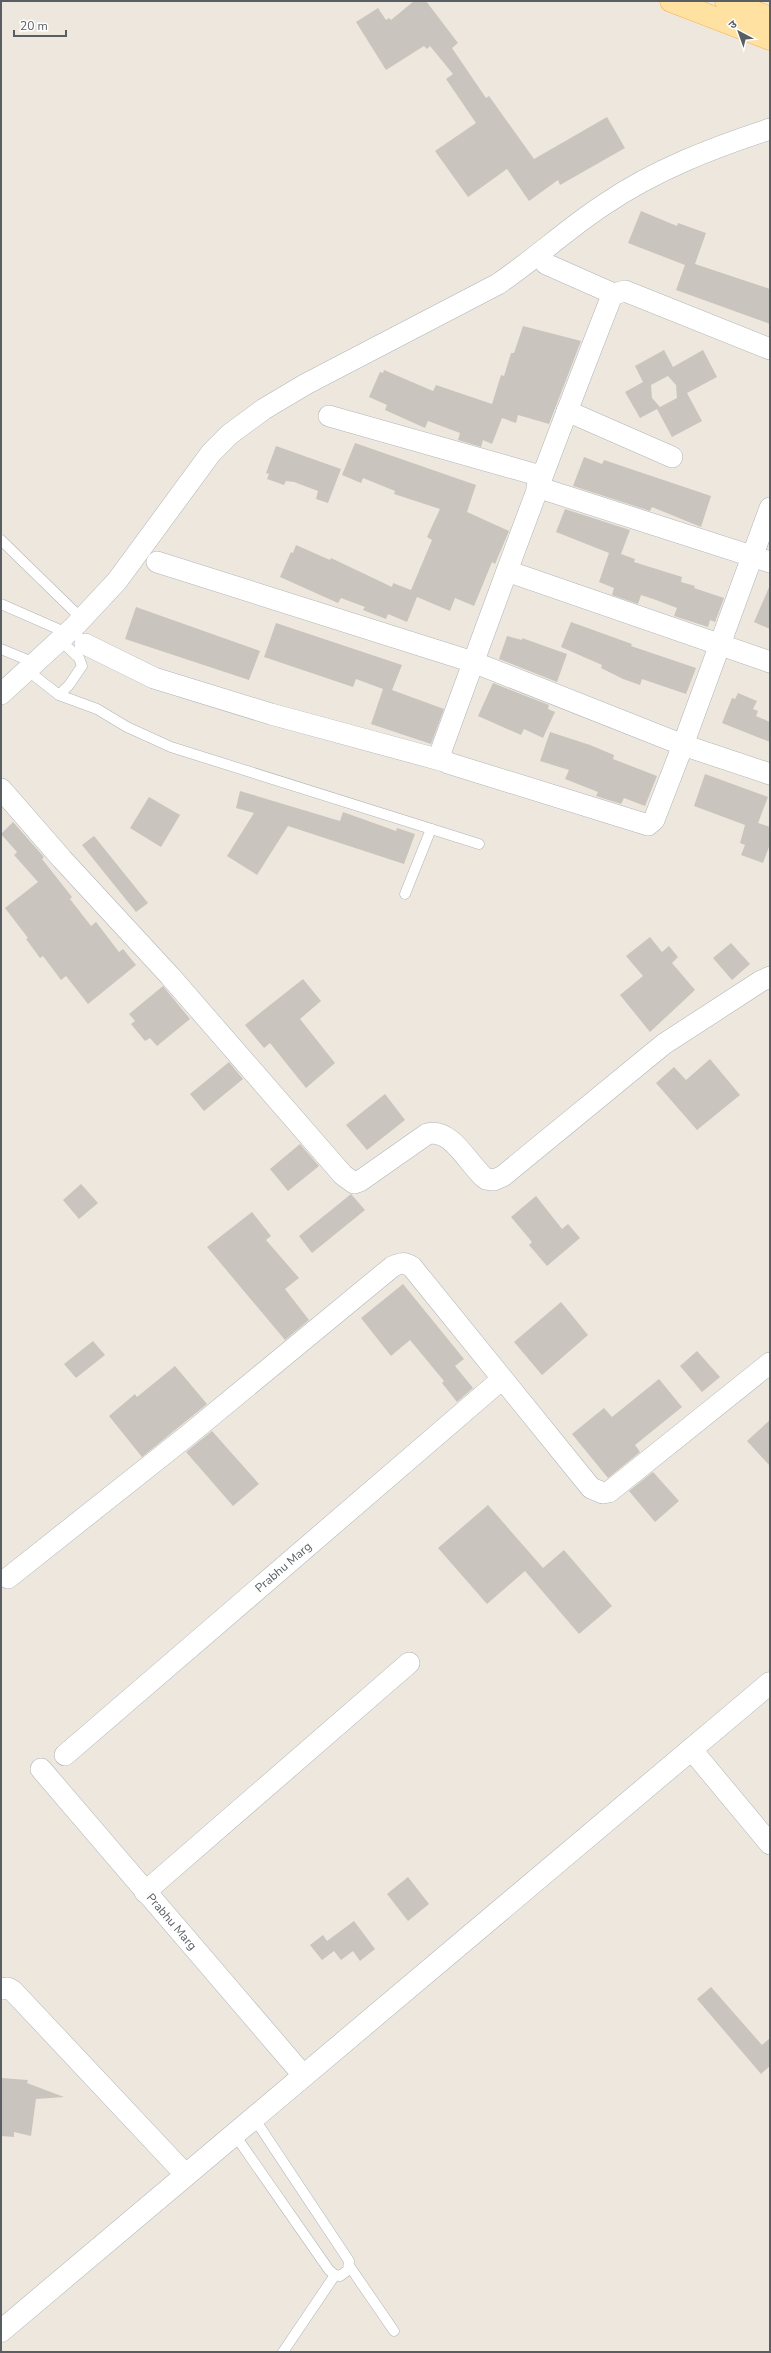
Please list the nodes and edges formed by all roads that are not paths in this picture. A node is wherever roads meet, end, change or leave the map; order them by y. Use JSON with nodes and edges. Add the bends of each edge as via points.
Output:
{"nodes":[{"id":1,"x":671,"y":1,"type":"edge"},
{"id":2,"x":726,"y":1,"type":"edge"},
{"id":3,"x":770,"y":18,"type":"edge"},
{"id":4,"x":770,"y":39,"type":"edge"},
{"id":5,"x":770,"y":129,"type":"edge"},
{"id":6,"x":546,"y":264,"type":"dead end"},
{"id":7,"x":614,"y":294,"type":"junction"},
{"id":8,"x":770,"y":349,"type":"edge"},
{"id":9,"x":567,"y":411,"type":"junction"},
{"id":10,"x":329,"y":416,"type":"dead end"},
{"id":11,"x":672,"y":457,"type":"dead end"},
{"id":12,"x":539,"y":482,"type":"junction"},
{"id":13,"x":770,"y":508,"type":"edge"},
{"id":14,"x":1,"y":540,"type":"edge"},
{"id":15,"x":761,"y":559,"type":"edge"},
{"id":16,"x":157,"y":562,"type":"dead end"},
{"id":17,"x":506,"y":571,"type":"junction"},
{"id":18,"x":1,"y":604,"type":"edge"},
{"id":19,"x":82,"y":618,"type":"junction"},
{"id":20,"x":64,"y":636,"type":"junction"},
{"id":21,"x":85,"y":644,"type":"dead end"},
{"id":22,"x":720,"y":645,"type":"junction"},
{"id":23,"x":1,"y":648,"type":"edge"},
{"id":24,"x":473,"y":662,"type":"junction"},
{"id":25,"x":770,"y":662,"type":"edge"},
{"id":26,"x":31,"y":666,"type":"junction"},
{"id":27,"x":1,"y":694,"type":"edge"},
{"id":28,"x":59,"y":695,"type":"junction"},
{"id":29,"x":683,"y":746,"type":"junction"},
{"id":30,"x":444,"y":761,"type":"junction"},
{"id":31,"x":770,"y":774,"type":"edge"},
{"id":32,"x":1,"y":789,"type":"edge"},
{"id":33,"x":431,"y":829,"type":"junction"},
{"id":34,"x":479,"y":844,"type":"dead end"},
{"id":35,"x":405,"y":894,"type":"dead end"},
{"id":36,"x":770,"y":977,"type":"edge"},
{"id":37,"x":770,"y":1363,"type":"edge"},
{"id":38,"x":502,"y":1379,"type":"junction"},
{"id":39,"x":8,"y":1578,"type":"dead end"},
{"id":40,"x":409,"y":1663,"type":"dead end"},
{"id":41,"x":770,"y":1683,"type":"edge"},
{"id":42,"x":692,"y":1749,"type":"junction"},
{"id":43,"x":65,"y":1755,"type":"dead end"},
{"id":44,"x":41,"y":1769,"type":"dead end"},
{"id":45,"x":770,"y":1844,"type":"edge"},
{"id":46,"x":145,"y":1892,"type":"junction"},
{"id":47,"x":1,"y":1988,"type":"edge"},
{"id":48,"x":304,"y":2075,"type":"junction"},
{"id":49,"x":254,"y":2118,"type":"junction"},
{"id":50,"x":235,"y":2135,"type":"junction"},
{"id":51,"x":185,"y":2174,"type":"junction"},
{"id":52,"x":350,"y":2267,"type":"junction"},
{"id":53,"x":335,"y":2275,"type":"junction"},
{"id":54,"x":394,"y":2331,"type":"dead end"},
{"id":55,"x":1,"y":2332,"type":"edge"},
{"id":56,"x":283,"y":2352,"type":"edge"}],
"edges":[{"from":1,"to":4,"type":"main road"},
{"from":2,"to":3,"type":"main road"},
{"from":5,"to":19,"type":"street","via":[[674,165],[627,189],[603,204],[498,284],[264,408],[230,434],[211,453],[137,556]]},
{"from":6,"to":7,"type":"street"},
{"from":7,"to":8,"type":"street","via":[[625,291]]},
{"from":7,"to":9,"type":"street"},
{"from":9,"to":11,"type":"street"},
{"from":9,"to":12,"type":"street"},
{"from":10,"to":12,"type":"street"},
{"from":12,"to":15,"type":"street"},
{"from":12,"to":17,"type":"street"},
{"from":13,"to":15,"type":"street"},
{"from":14,"to":19,"type":"lane"},
{"from":15,"to":22,"type":"street"},
{"from":16,"to":24,"type":"street"},
{"from":17,"to":22,"type":"street"},
{"from":17,"to":24,"type":"street"},
{"from":18,"to":20,"type":"lane"},
{"from":19,"to":20,"type":"street"},
{"from":20,"to":26,"type":"street"},
{"from":20,"to":28,"type":"lane","via":[[82,666]]},
{"from":21,"to":30,"type":"street","via":[[154,678],[270,714]]},
{"from":22,"to":25,"type":"street"},
{"from":22,"to":29,"type":"street"},
{"from":23,"to":26,"type":"lane"},
{"from":24,"to":29,"type":"street"},
{"from":24,"to":30,"type":"street","via":[[441,750]]},
{"from":26,"to":27,"type":"street"},
{"from":26,"to":28,"type":"lane"},
{"from":28,"to":33,"type":"lane","via":[[97,709],[127,727],[171,747]]},
{"from":29,"to":30,"type":"street","via":[[654,820],[648,825]]},
{"from":29,"to":31,"type":"street"},
{"from":32,"to":36,"type":"street","via":[[170,976],[343,1175],[354,1182],[360,1182],[433,1132],[449,1138],[486,1179],[494,1180],[664,1044]]},
{"from":33,"to":34,"type":"lane"},
{"from":33,"to":35,"type":"lane"},
{"from":37,"to":38,"type":"street","via":[[609,1492],[603,1493],[591,1488]]},
{"from":38,"to":39,"type":"street","via":[[412,1267],[404,1263],[399,1264],[392,1267],[187,1436]]},
{"from":38,"to":43,"type":"street","name":"Prabhu Marg"},
{"from":40,"to":46,"type":"street"},
{"from":41,"to":42,"type":"street"},
{"from":42,"to":45,"type":"street"},
{"from":42,"to":48,"type":"street"},
{"from":44,"to":46,"type":"street","name":"Prabhu Marg"},
{"from":46,"to":48,"type":"street","name":"Prabhu Marg"},
{"from":47,"to":51,"type":"street","via":[[13,1991]]},
{"from":48,"to":49,"type":"street"},
{"from":49,"to":50,"type":"street"},
{"from":49,"to":52,"type":"lane","via":[[349,2261]]},
{"from":50,"to":51,"type":"street"},
{"from":50,"to":53,"type":"lane"},
{"from":51,"to":55,"type":"street"},
{"from":52,"to":53,"type":"lane","via":[[340,2276]]},
{"from":52,"to":54,"type":"lane"},
{"from":53,"to":56,"type":"lane"}]}
